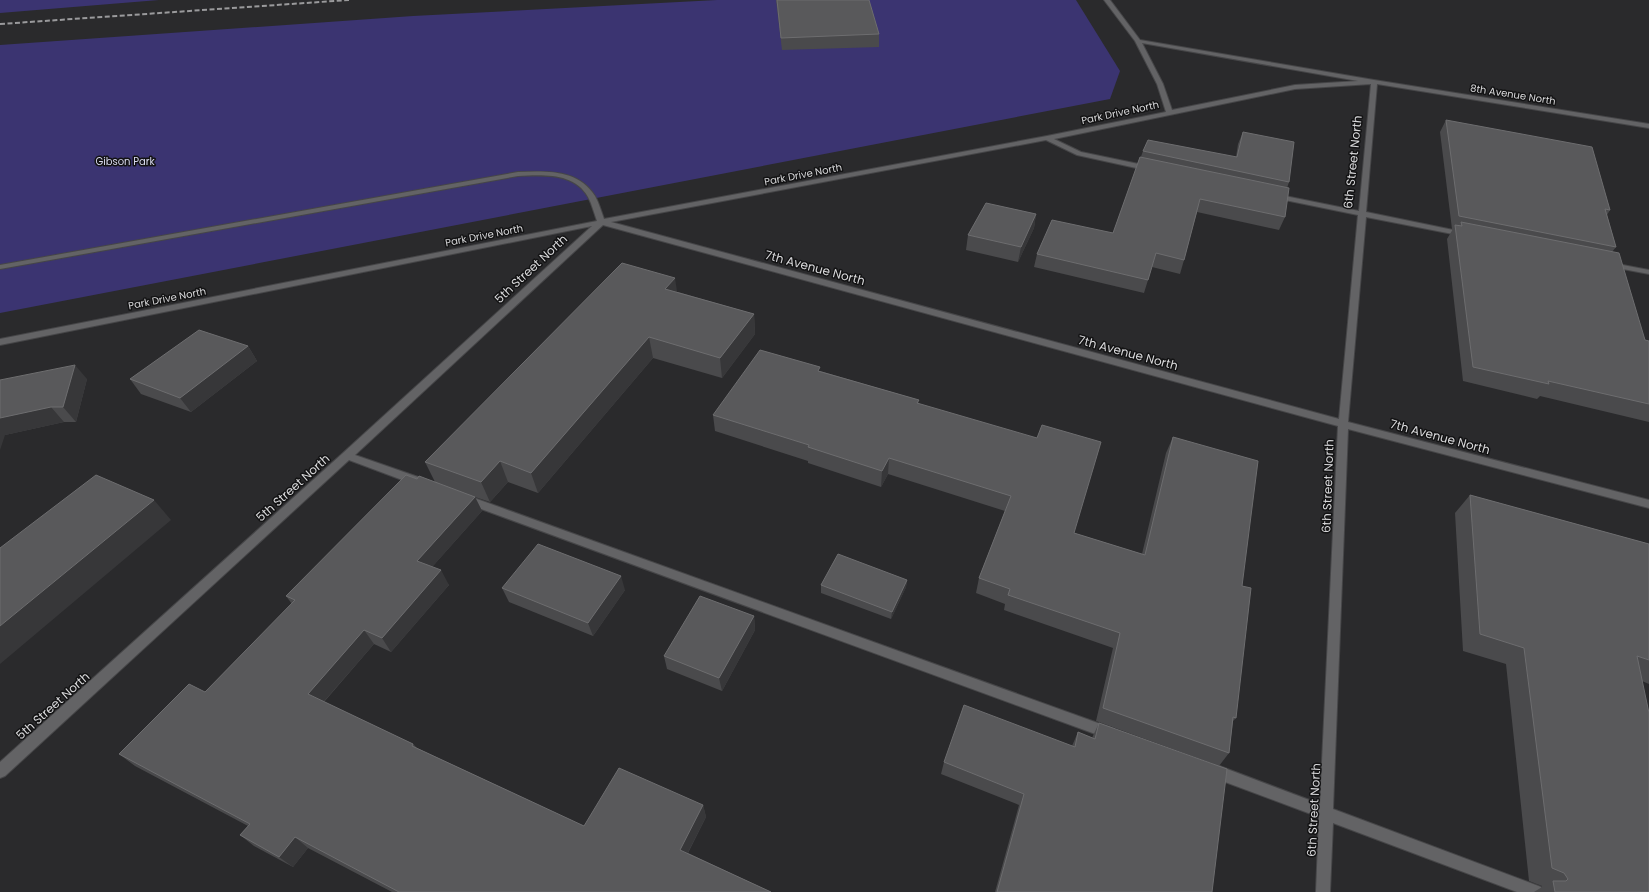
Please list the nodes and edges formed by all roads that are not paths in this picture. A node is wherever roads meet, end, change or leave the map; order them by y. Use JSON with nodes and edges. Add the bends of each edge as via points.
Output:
{"nodes":[{"id":1,"x":1107,"y":0,"type":"edge"},
{"id":2,"x":1138,"y":41,"type":"junction"},
{"id":3,"x":1374,"y":82,"type":"junction"},
{"id":4,"x":1169,"y":112,"type":"junction"},
{"id":5,"x":1649,"y":126,"type":"edge"},
{"id":6,"x":1047,"y":138,"type":"junction"},
{"id":7,"x":1155,"y":170,"type":"edge"},
{"id":8,"x":1270,"y":195,"type":"edge"},
{"id":9,"x":1362,"y":214,"type":"junction"},
{"id":10,"x":601,"y":222,"type":"junction"},
{"id":11,"x":1470,"y":236,"type":"edge"},
{"id":12,"x":1602,"y":262,"type":"edge"},
{"id":13,"x":0,"y":268,"type":"edge"},
{"id":14,"x":1649,"y":272,"type":"edge"},
{"id":15,"x":0,"y":342,"type":"edge"},
{"id":16,"x":1343,"y":424,"type":"junction"},
{"id":17,"x":347,"y":456,"type":"junction"},
{"id":18,"x":430,"y":486,"type":"edge"},
{"id":19,"x":452,"y":494,"type":"edge"},
{"id":20,"x":1649,"y":504,"type":"edge"},
{"id":21,"x":1117,"y":736,"type":"edge"},
{"id":22,"x":1200,"y":766,"type":"edge"},
{"id":23,"x":0,"y":771,"type":"edge"},
{"id":24,"x":1327,"y":812,"type":"junction"},
{"id":25,"x":1323,"y":892,"type":"edge"},
{"id":26,"x":1536,"y":892,"type":"edge"}],
"edges":[{"from":1,"to":2,"type":"street"},
{"from":2,"to":3,"type":"street"},
{"from":2,"to":4,"type":"street","via":[[1160,84]]},
{"from":3,"to":4,"type":"street","name":"Park Drive North","via":[[1295,87]]},
{"from":3,"to":5,"type":"street","name":"8th Avenue North"},
{"from":3,"to":9,"type":"street","name":"6th Street North"},
{"from":4,"to":6,"type":"street","name":"Park Drive North"},
{"from":6,"to":7,"type":"street","via":[[1079,154]]},
{"from":6,"to":10,"type":"street","name":"Park Drive North"},
{"from":8,"to":9,"type":"street"},
{"from":9,"to":11,"type":"street"},
{"from":9,"to":16,"type":"street","name":"6th Street North"},
{"from":10,"to":13,"type":"street","via":[[590,193],[571,177],[549,172],[518,174]]},
{"from":10,"to":15,"type":"street","name":"Park Drive North"},
{"from":10,"to":16,"type":"street","name":"7th Avenue North"},
{"from":10,"to":17,"type":"street","name":"5th Street North"},
{"from":12,"to":14,"type":"street"},
{"from":16,"to":20,"type":"street","name":"7th Avenue North"},
{"from":16,"to":24,"type":"street","name":"6th Street North"},
{"from":17,"to":18,"type":"street"},
{"from":17,"to":23,"type":"street","name":"5th Street North"},
{"from":19,"to":21,"type":"street"},
{"from":22,"to":24,"type":"street"},
{"from":24,"to":25,"type":"street","name":"6th Street North"},
{"from":24,"to":26,"type":"street"}]}
